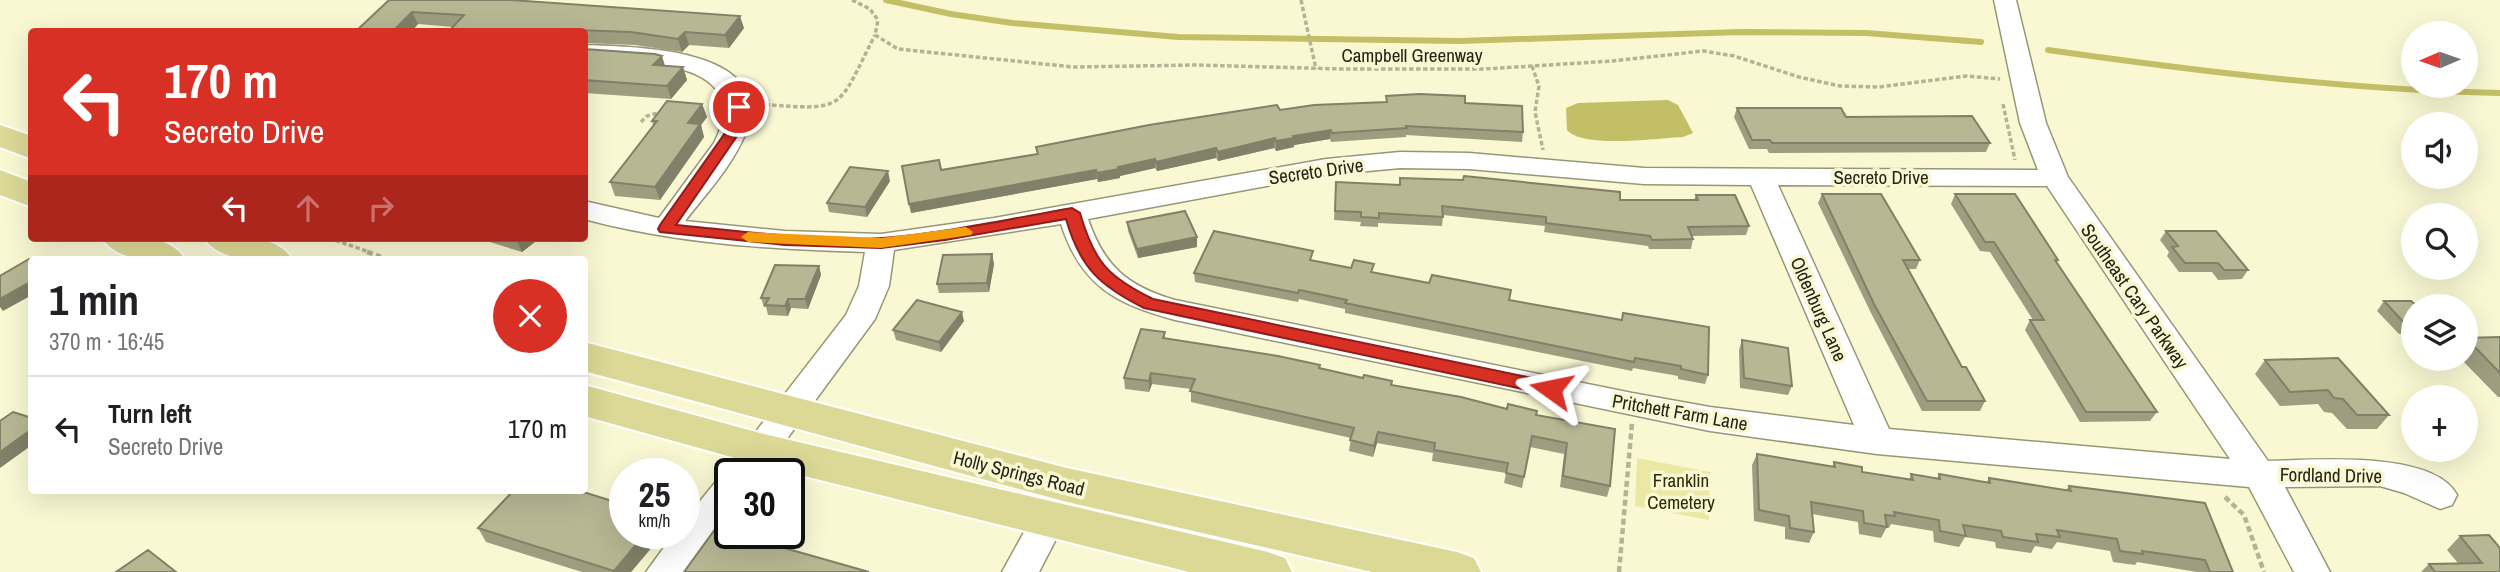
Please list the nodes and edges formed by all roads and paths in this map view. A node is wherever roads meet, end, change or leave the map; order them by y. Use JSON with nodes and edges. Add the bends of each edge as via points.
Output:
{"nodes":[{"id":1,"x":852,"y":0,"type":"edge"},
{"id":2,"x":1301,"y":0,"type":"edge"},
{"id":3,"x":2005,"y":0,"type":"edge"},
{"id":4,"x":875,"y":35,"type":"junction"},
{"id":5,"x":588,"y":52,"type":"edge"},
{"id":6,"x":1532,"y":66,"type":"junction"},
{"id":7,"x":1316,"y":69,"type":"junction"},
{"id":8,"x":1998,"y":79,"type":"dead end"},
{"id":9,"x":750,"y":105,"type":"dead end"},
{"id":10,"x":671,"y":110,"type":"edge"},
{"id":11,"x":641,"y":122,"type":"dead end"},
{"id":12,"x":0,"y":135,"type":"edge"},
{"id":13,"x":28,"y":147,"type":"edge"},
{"id":14,"x":1544,"y":157,"type":"dead end"},
{"id":15,"x":1761,"y":177,"type":"junction"},
{"id":16,"x":2055,"y":178,"type":"junction"},
{"id":17,"x":0,"y":181,"type":"edge"},
{"id":18,"x":28,"y":194,"type":"edge"},
{"id":19,"x":588,"y":211,"type":"edge"},
{"id":20,"x":1072,"y":213,"type":"junction"},
{"id":21,"x":666,"y":229,"type":"junction"},
{"id":22,"x":130,"y":242,"type":"edge"},
{"id":23,"x":233,"y":242,"type":"edge"},
{"id":24,"x":340,"y":242,"type":"edge"},
{"id":25,"x":881,"y":243,"type":"junction"},
{"id":26,"x":160,"y":256,"type":"edge"},
{"id":27,"x":266,"y":256,"type":"edge"},
{"id":28,"x":379,"y":256,"type":"edge"},
{"id":29,"x":588,"y":357,"type":"edge"},
{"id":30,"x":588,"y":401,"type":"edge"},
{"id":31,"x":788,"y":412,"type":"junction"},
{"id":32,"x":1632,"y":422,"type":"dead end"},
{"id":33,"x":1877,"y":441,"type":"junction"},
{"id":34,"x":740,"y":458,"type":"edge"},
{"id":35,"x":754,"y":458,"type":"edge"},
{"id":36,"x":805,"y":469,"type":"edge"},
{"id":37,"x":2259,"y":474,"type":"junction"},
{"id":38,"x":2224,"y":487,"type":"dead end"},
{"id":39,"x":2440,"y":495,"type":"dead end"},
{"id":40,"x":1057,"y":503,"type":"junction"},
{"id":41,"x":714,"y":509,"type":"edge"},
{"id":42,"x":664,"y":572,"type":"edge"},
{"id":43,"x":1020,"y":572,"type":"edge"},
{"id":44,"x":1268,"y":572,"type":"edge"},
{"id":45,"x":1457,"y":572,"type":"edge"},
{"id":46,"x":1619,"y":572,"type":"edge"},
{"id":47,"x":2264,"y":572,"type":"edge"},
{"id":48,"x":2312,"y":572,"type":"edge"}],
"edges":[{"from":1,"to":4,"type":"path","via":[[875,14]]},
{"from":2,"to":7,"type":"path"},
{"from":3,"to":16,"type":"street","name":"Southeast Cary Parkway","via":[[2035,130]]},
{"from":4,"to":7,"type":"path","name":"Campbell Greenway","via":[[898,49],[1011,63]]},
{"from":4,"to":9,"type":"path","via":[[849,88],[838,100],[808,107]]},
{"from":5,"to":21,"type":"street","via":[[684,62],[713,73],[735,94],[739,107],[732,133]]},
{"from":6,"to":7,"type":"path","name":"Campbell Greenway"},
{"from":6,"to":8,"type":"path","name":"Campbell Greenway","via":[[1703,51],[1849,87],[1966,76]]},
{"from":6,"to":14,"type":"path","via":[[1538,80],[1535,112]]},
{"from":10,"to":11,"type":"path"},
{"from":12,"to":13,"type":"main road"},
{"from":15,"to":16,"type":"street","name":"Secreto Drive"},
{"from":15,"to":20,"type":"street","name":"Secreto Drive","via":[[1613,175],[1469,161],[1400,160],[1326,167]]},
{"from":15,"to":33,"type":"street","name":"Oldenburg Lane"},
{"from":16,"to":37,"type":"street","name":"Southeast Cary Parkway"},
{"from":17,"to":18,"type":"main road"},
{"from":19,"to":21,"type":"street","name":"Secreto Drive"},
{"from":20,"to":25,"type":"street","name":"Secreto Drive"},
{"from":20,"to":33,"type":"street","name":"Pritchett Farm Lane","via":[[1095,267],[1118,288],[1149,304],[1632,405]]},
{"from":21,"to":25,"type":"street","name":"Secreto Drive"},
{"from":22,"to":26,"type":"main road"},
{"from":23,"to":27,"type":"main road"},
{"from":24,"to":28,"type":"path"},
{"from":25,"to":31,"type":"street","via":[[873,286],[860,320]]},
{"from":29,"to":31,"type":"main road","name":"Holly Springs Road"},
{"from":30,"to":34,"type":"main road","name":"Holly Springs Road"},
{"from":31,"to":35,"type":"street"},
{"from":31,"to":40,"type":"main road","name":"Holly Springs Road"},
{"from":32,"to":46,"type":"path"},
{"from":33,"to":37,"type":"street","name":"Pritchett Farm Lane"},
{"from":36,"to":40,"type":"main road","name":"Holly Springs Road"},
{"from":37,"to":39,"type":"street","name":"Fordland Drive","via":[[2380,473]]},
{"from":37,"to":48,"type":"street","name":"Southeast Cary Parkway"},
{"from":38,"to":47,"type":"path","via":[[2222,495],[2239,507],[2249,526]]},
{"from":40,"to":43,"type":"street"},
{"from":40,"to":44,"type":"main road","name":"Holly Springs Road"},
{"from":40,"to":45,"type":"main road","name":"Holly Springs Road"},
{"from":41,"to":42,"type":"street"}]}
